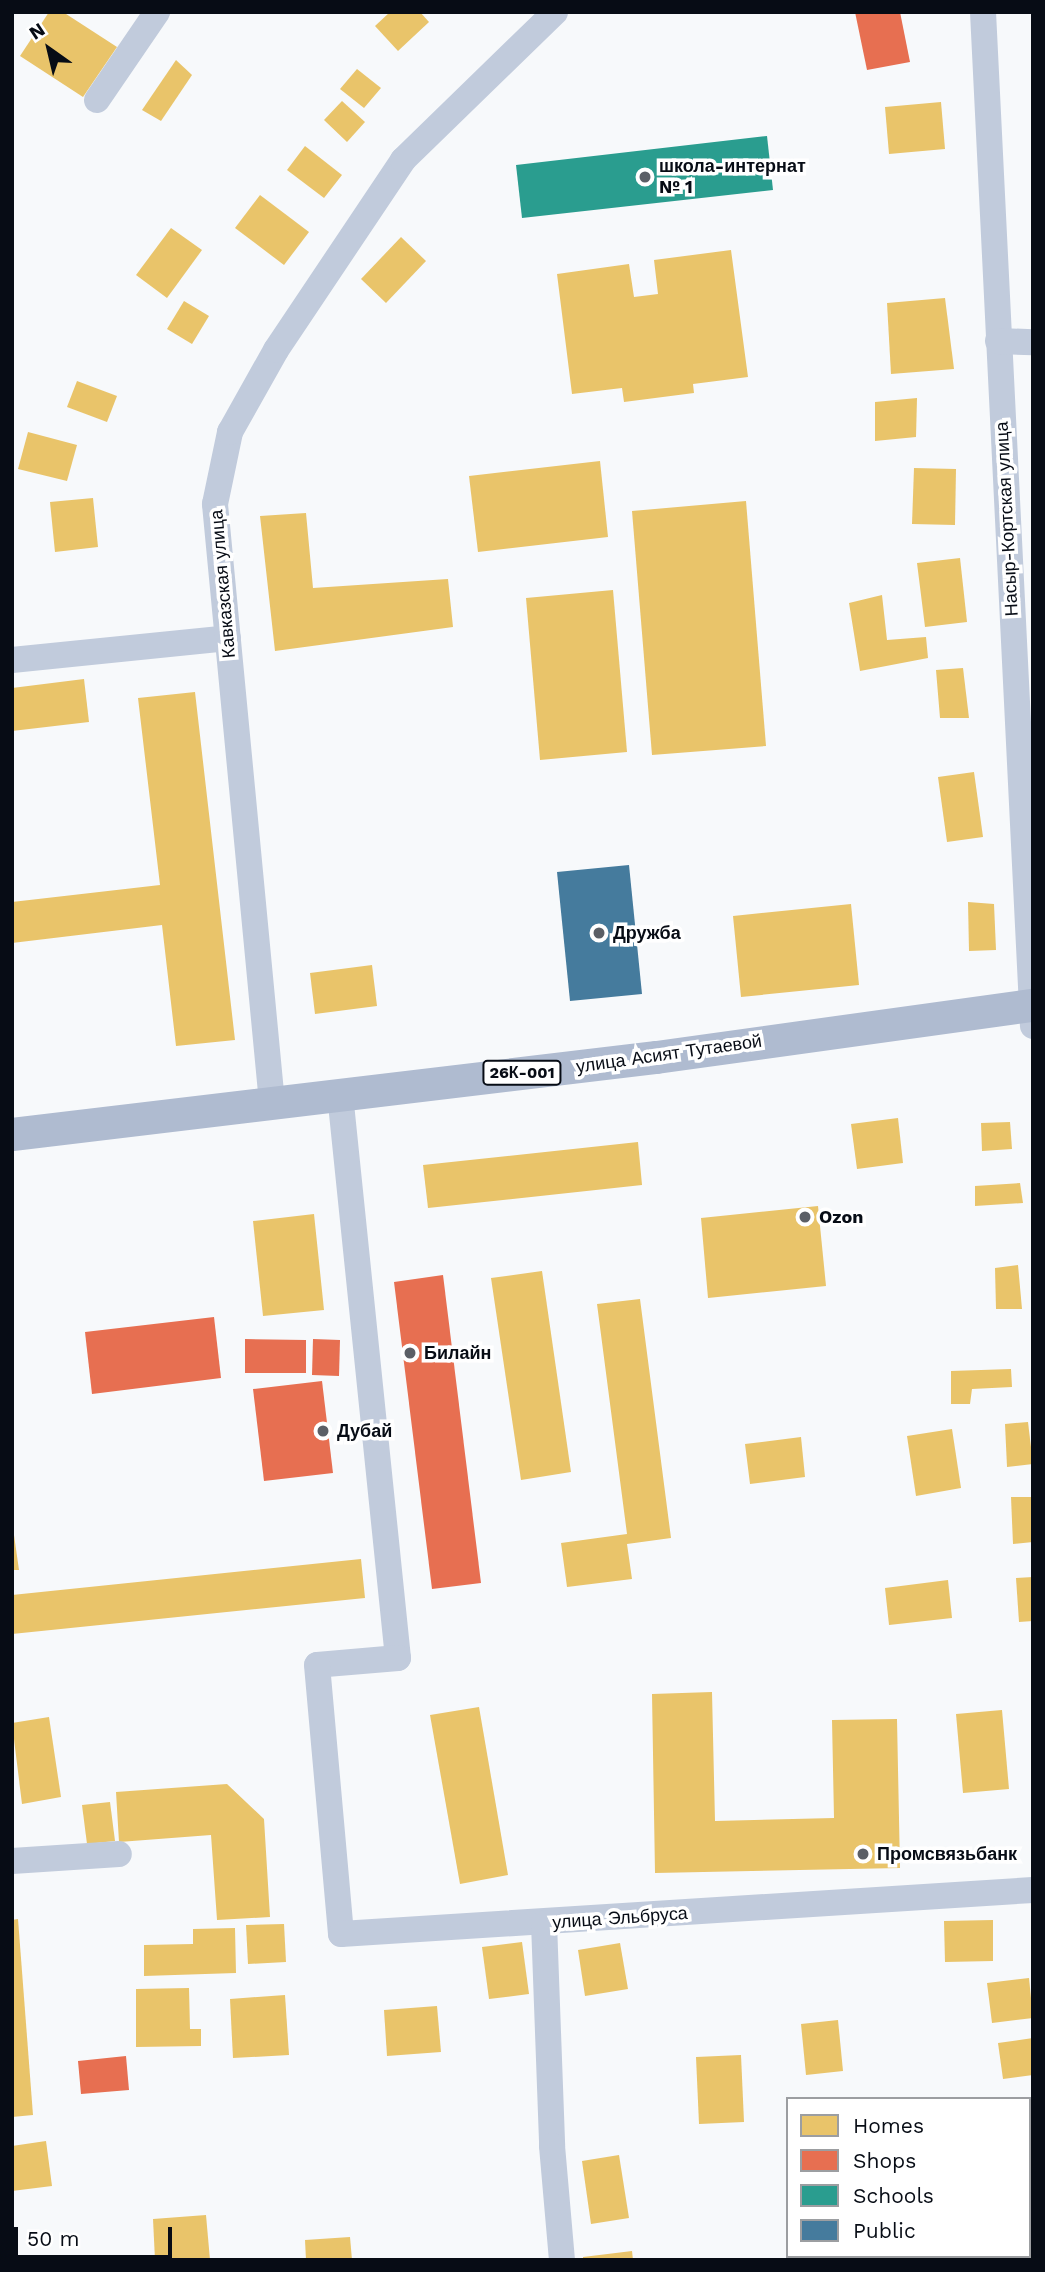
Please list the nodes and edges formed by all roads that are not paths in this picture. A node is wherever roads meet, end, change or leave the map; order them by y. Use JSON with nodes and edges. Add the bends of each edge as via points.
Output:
{"nodes":[{"id":1,"x":157,"y":12,"type":"edge"},
{"id":2,"x":555,"y":12,"type":"edge"},
{"id":3,"x":983,"y":12,"type":"edge"},
{"id":4,"x":97,"y":100,"type":"dead end"},
{"id":5,"x":998,"y":341,"type":"junction"},
{"id":6,"x":1033,"y":342,"type":"edge"},
{"id":7,"x":228,"y":638,"type":"junction"},
{"id":8,"x":12,"y":660,"type":"edge"},
{"id":9,"x":1032,"y":1012,"type":"edge"},
{"id":10,"x":340,"y":1094,"type":"junction"},
{"id":11,"x":272,"y":1102,"type":"junction"},
{"id":12,"x":12,"y":1134,"type":"edge"},
{"id":13,"x":119,"y":1854,"type":"dead end"},
{"id":14,"x":12,"y":1861,"type":"edge"},
{"id":15,"x":1033,"y":1890,"type":"edge"},
{"id":16,"x":544,"y":1923,"type":"junction"},
{"id":17,"x":562,"y":2260,"type":"edge"}],
"edges":[{"from":1,"to":4,"type":"street"},
{"from":2,"to":7,"type":"street","name":"Кавказская улица","via":[[403,160],[276,350],[230,432],[215,504]]},
{"from":3,"to":5,"type":"street","name":"Насыр-Кортская улица"},
{"from":5,"to":6,"type":"street"},
{"from":5,"to":9,"type":"street","name":"Насыр-Кортская улица"},
{"from":7,"to":8,"type":"street"},
{"from":7,"to":11,"type":"street","name":"Кавказская улица"},
{"from":9,"to":10,"type":"main road","name":"улица Асият Тутаевой","number":"26К-001"},
{"from":10,"to":11,"type":"main road","name":"улица Асият Тутаевой","number":"26К-001"},
{"from":10,"to":16,"type":"street","via":[[398,1658],[317,1664],[341,1934]]},
{"from":11,"to":12,"type":"main road","name":"улица Асият Тутаевой","number":"26К-001"},
{"from":13,"to":14,"type":"street"},
{"from":15,"to":16,"type":"street","name":"улица Эльбруса"},
{"from":16,"to":17,"type":"street","name":"улица Эльбруса"}]}
